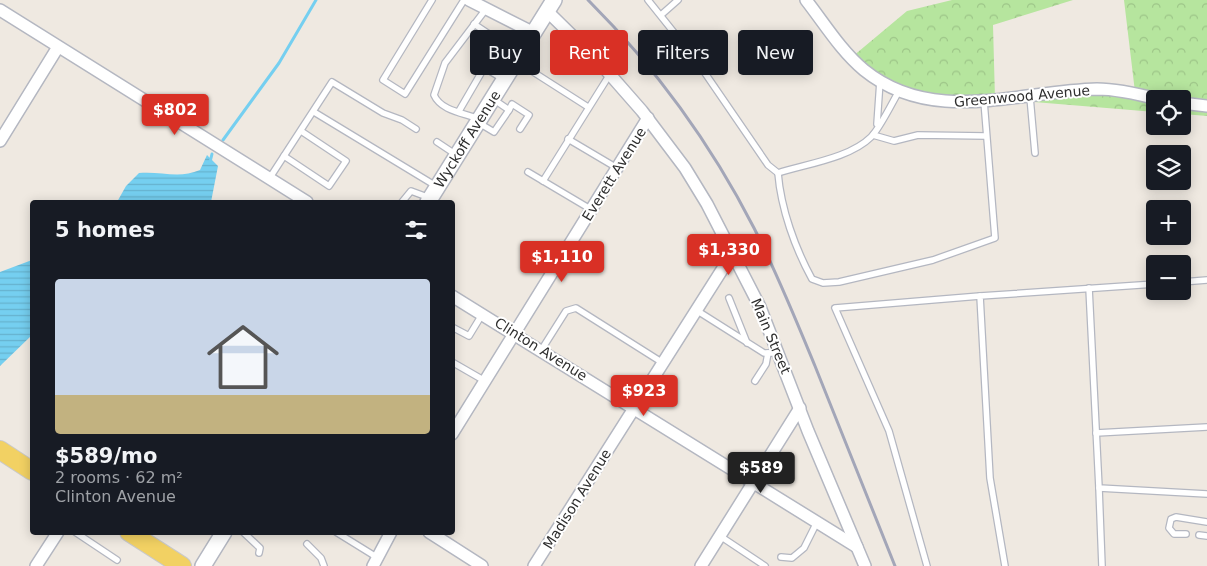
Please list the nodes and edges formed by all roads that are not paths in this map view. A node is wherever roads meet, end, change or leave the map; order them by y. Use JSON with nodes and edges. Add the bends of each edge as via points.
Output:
{"nodes":[{"id":1,"x":432,"y":0,"type":"edge"},
{"id":2,"x":464,"y":0,"type":"edge"},
{"id":3,"x":648,"y":0,"type":"edge"},
{"id":4,"x":678,"y":0,"type":"edge"},
{"id":5,"x":806,"y":0,"type":"edge"},
{"id":6,"x":478,"y":3,"type":"edge"},
{"id":7,"x":551,"y":6,"type":"edge"},
{"id":8,"x":3,"y":12,"type":"edge"},
{"id":9,"x":661,"y":15,"type":"junction"},
{"id":10,"x":474,"y":24,"type":"junction"},
{"id":11,"x":483,"y":30,"type":"edge"},
{"id":12,"x":528,"y":30,"type":"edge"},
{"id":13,"x":536,"y":30,"type":"edge"},
{"id":14,"x":572,"y":30,"type":"edge"},
{"id":15,"x":58,"y":47,"type":"junction"},
{"id":16,"x":481,"y":75,"type":"edge"},
{"id":17,"x":496,"y":75,"type":"edge"},
{"id":18,"x":507,"y":75,"type":"edge"},
{"id":19,"x":538,"y":75,"type":"edge"},
{"id":20,"x":609,"y":75,"type":"edge"},
{"id":21,"x":611,"y":75,"type":"edge"},
{"id":22,"x":504,"y":80,"type":"junction"},
{"id":23,"x":880,"y":81,"type":"junction"},
{"id":24,"x":899,"y":91,"type":"junction"},
{"id":25,"x":1030,"y":97,"type":"junction"},
{"id":26,"x":1146,"y":97,"type":"edge"},
{"id":27,"x":492,"y":99,"type":"junction"},
{"id":28,"x":984,"y":101,"type":"junction"},
{"id":29,"x":1191,"y":105,"type":"edge"},
{"id":30,"x":1207,"y":106,"type":"edge"},
{"id":31,"x":588,"y":107,"type":"junction"},
{"id":32,"x":459,"y":110,"type":"junction"},
{"id":33,"x":508,"y":110,"type":"junction"},
{"id":34,"x":314,"y":112,"type":"junction"},
{"id":35,"x":648,"y":118,"type":"junction"},
{"id":36,"x":478,"y":120,"type":"junction"},
{"id":37,"x":877,"y":126,"type":"junction"},
{"id":38,"x":416,"y":129,"type":"dead end"},
{"id":39,"x":520,"y":130,"type":"dead end"},
{"id":40,"x":301,"y":132,"type":"junction"},
{"id":41,"x":873,"y":135,"type":"junction"},
{"id":42,"x":986,"y":136,"type":"junction"},
{"id":43,"x":568,"y":138,"type":"junction"},
{"id":44,"x":0,"y":141,"type":"edge"},
{"id":45,"x":437,"y":142,"type":"dead end"},
{"id":46,"x":1036,"y":153,"type":"dead end"},
{"id":47,"x":284,"y":156,"type":"junction"},
{"id":48,"x":457,"y":156,"type":"junction"},
{"id":49,"x":618,"y":168,"type":"junction"},
{"id":50,"x":528,"y":172,"type":"dead end"},
{"id":51,"x":778,"y":173,"type":"junction"},
{"id":52,"x":269,"y":179,"type":"junction"},
{"id":53,"x":543,"y":181,"type":"junction"},
{"id":54,"x":432,"y":196,"type":"edge"},
{"id":55,"x":304,"y":200,"type":"edge"},
{"id":56,"x":404,"y":200,"type":"edge"},
{"id":57,"x":592,"y":210,"type":"junction"},
{"id":58,"x":732,"y":254,"type":"junction"},
{"id":59,"x":1207,"y":280,"type":"edge"},
{"id":60,"x":1191,"y":281,"type":"edge"},
{"id":61,"x":1146,"y":285,"type":"edge"},
{"id":62,"x":1089,"y":288,"type":"junction"},
{"id":63,"x":980,"y":296,"type":"junction"},
{"id":64,"x":455,"y":298,"type":"edge"},
{"id":65,"x":729,"y":298,"type":"dead end"},
{"id":66,"x":696,"y":310,"type":"junction"},
{"id":67,"x":483,"y":313,"type":"junction"},
{"id":68,"x":455,"y":329,"type":"edge"},
{"id":69,"x":516,"y":333,"type":"junction"},
{"id":70,"x":747,"y":343,"type":"junction"},
{"id":71,"x":542,"y":349,"type":"junction"},
{"id":72,"x":773,"y":353,"type":"junction"},
{"id":73,"x":663,"y":363,"type":"junction"},
{"id":74,"x":455,"y":364,"type":"edge"},
{"id":75,"x":755,"y":381,"type":"dead end"},
{"id":76,"x":486,"y":382,"type":"junction"},
{"id":77,"x":634,"y":408,"type":"junction"},
{"id":78,"x":800,"y":408,"type":"junction"},
{"id":79,"x":1207,"y":427,"type":"edge"},
{"id":80,"x":455,"y":429,"type":"edge"},
{"id":81,"x":1096,"y":433,"type":"junction"},
{"id":82,"x":0,"y":450,"type":"edge"},
{"id":83,"x":30,"y":470,"type":"edge"},
{"id":84,"x":754,"y":482,"type":"junction"},
{"id":85,"x":1099,"y":488,"type":"junction"},
{"id":86,"x":1207,"y":494,"type":"edge"},
{"id":87,"x":817,"y":522,"type":"junction"},
{"id":88,"x":1207,"y":522,"type":"edge"},
{"id":89,"x":1186,"y":534,"type":"dead end"},
{"id":90,"x":56,"y":535,"type":"edge"},
{"id":91,"x":79,"y":535,"type":"edge"},
{"id":92,"x":134,"y":535,"type":"edge"},
{"id":93,"x":222,"y":535,"type":"edge"},
{"id":94,"x":246,"y":535,"type":"edge"},
{"id":95,"x":340,"y":535,"type":"edge"},
{"id":96,"x":389,"y":535,"type":"edge"},
{"id":97,"x":434,"y":535,"type":"edge"},
{"id":98,"x":1199,"y":535,"type":"dead end"},
{"id":99,"x":720,"y":536,"type":"junction"},
{"id":100,"x":1207,"y":536,"type":"edge"},
{"id":101,"x":307,"y":544,"type":"dead end"},
{"id":102,"x":857,"y":547,"type":"junction"},
{"id":103,"x":259,"y":553,"type":"dead end"},
{"id":104,"x":781,"y":557,"type":"dead end"},
{"id":105,"x":116,"y":560,"type":"dead end"},
{"id":106,"x":375,"y":562,"type":"edge"},
{"id":107,"x":36,"y":566,"type":"edge"},
{"id":108,"x":182,"y":566,"type":"edge"},
{"id":109,"x":203,"y":566,"type":"edge"},
{"id":110,"x":324,"y":566,"type":"edge"},
{"id":111,"x":482,"y":566,"type":"edge"},
{"id":112,"x":534,"y":566,"type":"edge"},
{"id":113,"x":701,"y":566,"type":"edge"},
{"id":114,"x":765,"y":566,"type":"edge"},
{"id":115,"x":865,"y":566,"type":"edge"},
{"id":116,"x":927,"y":566,"type":"edge"},
{"id":117,"x":1005,"y":566,"type":"edge"},
{"id":118,"x":1102,"y":566,"type":"edge"}],
"edges":[{"from":1,"to":2,"type":"lane","via":[[383,80],[405,94]]},
{"from":3,"to":9,"type":"lane"},
{"from":4,"to":9,"type":"lane"},
{"from":5,"to":23,"type":"street","name":"Greenwood Avenue","via":[[850,56]]},
{"from":6,"to":10,"type":"lane"},
{"from":6,"to":12,"type":"street"},
{"from":7,"to":13,"type":"main road","name":"Wyckoff Avenue"},
{"from":7,"to":14,"type":"street","name":"Main Street"},
{"from":8,"to":15,"type":"street"},
{"from":9,"to":51,"type":"lane","via":[[768,165]]},
{"from":10,"to":11,"type":"lane"},
{"from":10,"to":32,"type":"lane","via":[[445,63],[435,87],[434,95],[443,107]]},
{"from":15,"to":44,"type":"street"},
{"from":15,"to":52,"type":"street"},
{"from":16,"to":32,"type":"lane"},
{"from":17,"to":22,"type":"lane"},
{"from":18,"to":22,"type":"main road","name":"Wyckoff Avenue"},
{"from":19,"to":31,"type":"lane"},
{"from":20,"to":31,"type":"lane"},
{"from":21,"to":35,"type":"street","name":"Main Street"},
{"from":22,"to":27,"type":"main road","name":"Wyckoff Avenue"},
{"from":23,"to":24,"type":"street","name":"Greenwood Avenue"},
{"from":23,"to":37,"type":"lane"},
{"from":24,"to":28,"type":"street","name":"Greenwood Avenue","via":[[927,100]]},
{"from":24,"to":37,"type":"lane"},
{"from":25,"to":26,"type":"street","name":"Greenwood Avenue","via":[[1099,89]]},
{"from":25,"to":28,"type":"street","name":"Greenwood Avenue"},
{"from":25,"to":46,"type":"lane"},
{"from":27,"to":33,"type":"lane"},
{"from":27,"to":36,"type":"main road","name":"Wyckoff Avenue"},
{"from":28,"to":42,"type":"lane"},
{"from":29,"to":30,"type":"street"},
{"from":31,"to":43,"type":"lane"},
{"from":32,"to":36,"type":"lane"},
{"from":33,"to":36,"type":"lane","via":[[494,132]]},
{"from":33,"to":39,"type":"lane","via":[[512,104],[529,115]]},
{"from":34,"to":38,"type":"lane","via":[[332,82]]},
{"from":34,"to":40,"type":"lane"},
{"from":34,"to":54,"type":"lane"},
{"from":35,"to":49,"type":"street","name":"Everett Avenue"},
{"from":35,"to":58,"type":"street","name":"Main Street","via":[[703,197]]},
{"from":36,"to":48,"type":"main road","name":"Wyckoff Avenue"},
{"from":37,"to":41,"type":"lane"},
{"from":40,"to":47,"type":"lane"},
{"from":40,"to":47,"type":"lane","via":[[346,161],[329,186]]},
{"from":41,"to":42,"type":"lane","via":[[894,141],[918,135]]},
{"from":41,"to":51,"type":"lane","via":[[850,152]]},
{"from":42,"to":51,"type":"lane","via":[[995,238],[933,260],[839,282],[823,283],[812,279],[788,220]]},
{"from":43,"to":49,"type":"lane"},
{"from":43,"to":53,"type":"lane"},
{"from":45,"to":48,"type":"lane"},
{"from":47,"to":52,"type":"lane"},
{"from":48,"to":54,"type":"main road","name":"Wyckoff Avenue"},
{"from":49,"to":57,"type":"street","name":"Everett Avenue"},
{"from":50,"to":53,"type":"lane"},
{"from":52,"to":55,"type":"street"},
{"from":53,"to":57,"type":"lane"},
{"from":54,"to":56,"type":"lane","via":[[411,191]]},
{"from":57,"to":69,"type":"street","name":"Everett Avenue"},
{"from":58,"to":66,"type":"street","name":"Madison Avenue"},
{"from":58,"to":72,"type":"street","name":"Main Street","via":[[760,307]]},
{"from":59,"to":60,"type":"lane"},
{"from":61,"to":62,"type":"lane"},
{"from":62,"to":63,"type":"lane"},
{"from":62,"to":81,"type":"lane"},
{"from":63,"to":116,"type":"lane","via":[[835,308],[889,431]]},
{"from":63,"to":117,"type":"lane","via":[[990,478]]},
{"from":64,"to":67,"type":"street","name":"Clinton Avenue"},
{"from":65,"to":70,"type":"lane"},
{"from":66,"to":70,"type":"lane"},
{"from":66,"to":73,"type":"street","name":"Madison Avenue"},
{"from":67,"to":68,"type":"lane","via":[[469,336]]},
{"from":67,"to":69,"type":"street","name":"Clinton Avenue"},
{"from":69,"to":71,"type":"street","name":"Clinton Avenue"},
{"from":69,"to":76,"type":"street","name":"Everett Avenue"},
{"from":70,"to":72,"type":"lane"},
{"from":71,"to":73,"type":"lane","via":[[566,311],[576,308]]},
{"from":71,"to":77,"type":"street","name":"Clinton Avenue"},
{"from":72,"to":75,"type":"lane"},
{"from":72,"to":78,"type":"street","name":"Main Street"},
{"from":73,"to":77,"type":"street","name":"Madison Avenue"},
{"from":74,"to":76,"type":"lane"},
{"from":76,"to":80,"type":"street","name":"Everett Avenue"},
{"from":77,"to":84,"type":"street","name":"Clinton Avenue"},
{"from":77,"to":112,"type":"street","name":"Madison Avenue"},
{"from":78,"to":84,"type":"street"},
{"from":78,"to":102,"type":"street","name":"Main Street"},
{"from":79,"to":81,"type":"lane"},
{"from":81,"to":85,"type":"lane"},
{"from":82,"to":83,"type":"main road"},
{"from":84,"to":87,"type":"street","name":"Clinton Avenue"},
{"from":84,"to":99,"type":"street"},
{"from":85,"to":86,"type":"lane"},
{"from":85,"to":118,"type":"lane"},
{"from":87,"to":102,"type":"street","name":"Clinton Avenue"},
{"from":87,"to":104,"type":"lane","via":[[804,548],[792,558]]},
{"from":88,"to":89,"type":"lane","via":[[1171,518],[1169,528],[1174,534]]},
{"from":90,"to":107,"type":"street"},
{"from":91,"to":105,"type":"lane"},
{"from":92,"to":108,"type":"main road"},
{"from":93,"to":109,"type":"main road"},
{"from":94,"to":103,"type":"lane","via":[[260,548]]},
{"from":95,"to":106,"type":"lane"},
{"from":96,"to":106,"type":"street"},
{"from":97,"to":111,"type":"street"},
{"from":98,"to":100,"type":"lane"},
{"from":99,"to":113,"type":"street"},
{"from":99,"to":114,"type":"lane"},
{"from":101,"to":110,"type":"lane","via":[[321,558]]},
{"from":102,"to":115,"type":"street","name":"Main Street"}]}
